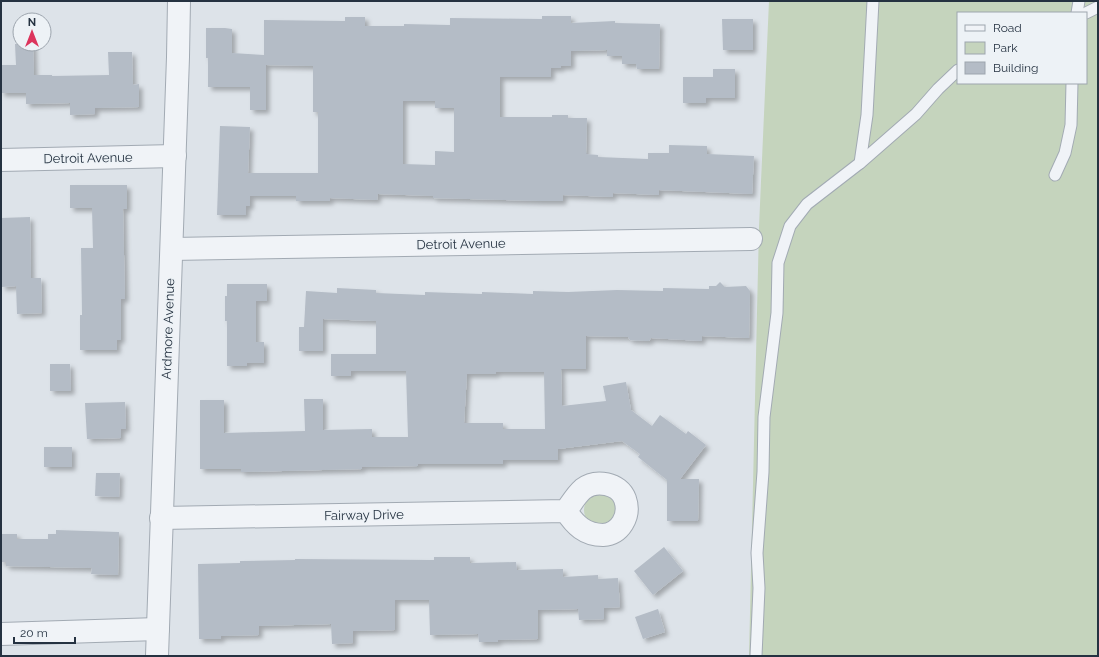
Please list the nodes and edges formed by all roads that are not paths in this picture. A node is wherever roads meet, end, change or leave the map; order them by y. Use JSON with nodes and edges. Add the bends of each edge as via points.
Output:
{"nodes":[{"id":1,"x":179,"y":1,"type":"edge"},
{"id":2,"x":874,"y":1,"type":"edge"},
{"id":3,"x":1079,"y":1,"type":"edge"},
{"id":4,"x":1098,"y":8,"type":"edge"},
{"id":5,"x":1077,"y":12,"type":"edge"},
{"id":6,"x":1087,"y":13,"type":"edge"},
{"id":7,"x":957,"y":71,"type":"edge"},
{"id":8,"x":1072,"y":84,"type":"edge"},
{"id":9,"x":175,"y":156,"type":"junction"},
{"id":10,"x":1,"y":160,"type":"edge"},
{"id":11,"x":860,"y":163,"type":"junction"},
{"id":12,"x":1055,"y":175,"type":"dead end"},
{"id":13,"x":751,"y":239,"type":"dead end"},
{"id":14,"x":172,"y":249,"type":"junction"},
{"id":15,"x":566,"y":511,"type":"dead end"},
{"id":16,"x":161,"y":518,"type":"junction"},
{"id":17,"x":158,"y":629,"type":"junction"},
{"id":18,"x":1,"y":634,"type":"edge"},
{"id":19,"x":157,"y":656,"type":"edge"},
{"id":20,"x":756,"y":656,"type":"edge"}],
"edges":[{"from":1,"to":9,"type":"street","name":"Ardmore Avenue"},
{"from":2,"to":11,"type":"lane","via":[[867,115]]},
{"from":3,"to":5,"type":"lane"},
{"from":4,"to":6,"type":"lane"},
{"from":7,"to":11,"type":"lane","via":[[916,114]]},
{"from":8,"to":12,"type":"lane","via":[[1071,125],[1065,153]]},
{"from":9,"to":10,"type":"street","name":"Detroit Avenue"},
{"from":9,"to":14,"type":"street","name":"Ardmore Avenue"},
{"from":11,"to":20,"type":"lane","via":[[807,204],[790,226],[778,263],[777,313],[764,417],[757,552],[759,588]]},
{"from":13,"to":14,"type":"street","name":"Detroit Avenue"},
{"from":14,"to":16,"type":"street","name":"Ardmore Avenue"},
{"from":15,"to":16,"type":"street","name":"Fairway Drive"},
{"from":16,"to":17,"type":"street","name":"Ardmore Avenue"},
{"from":17,"to":18,"type":"street"},
{"from":17,"to":19,"type":"street","name":"Ardmore Avenue"}]}
